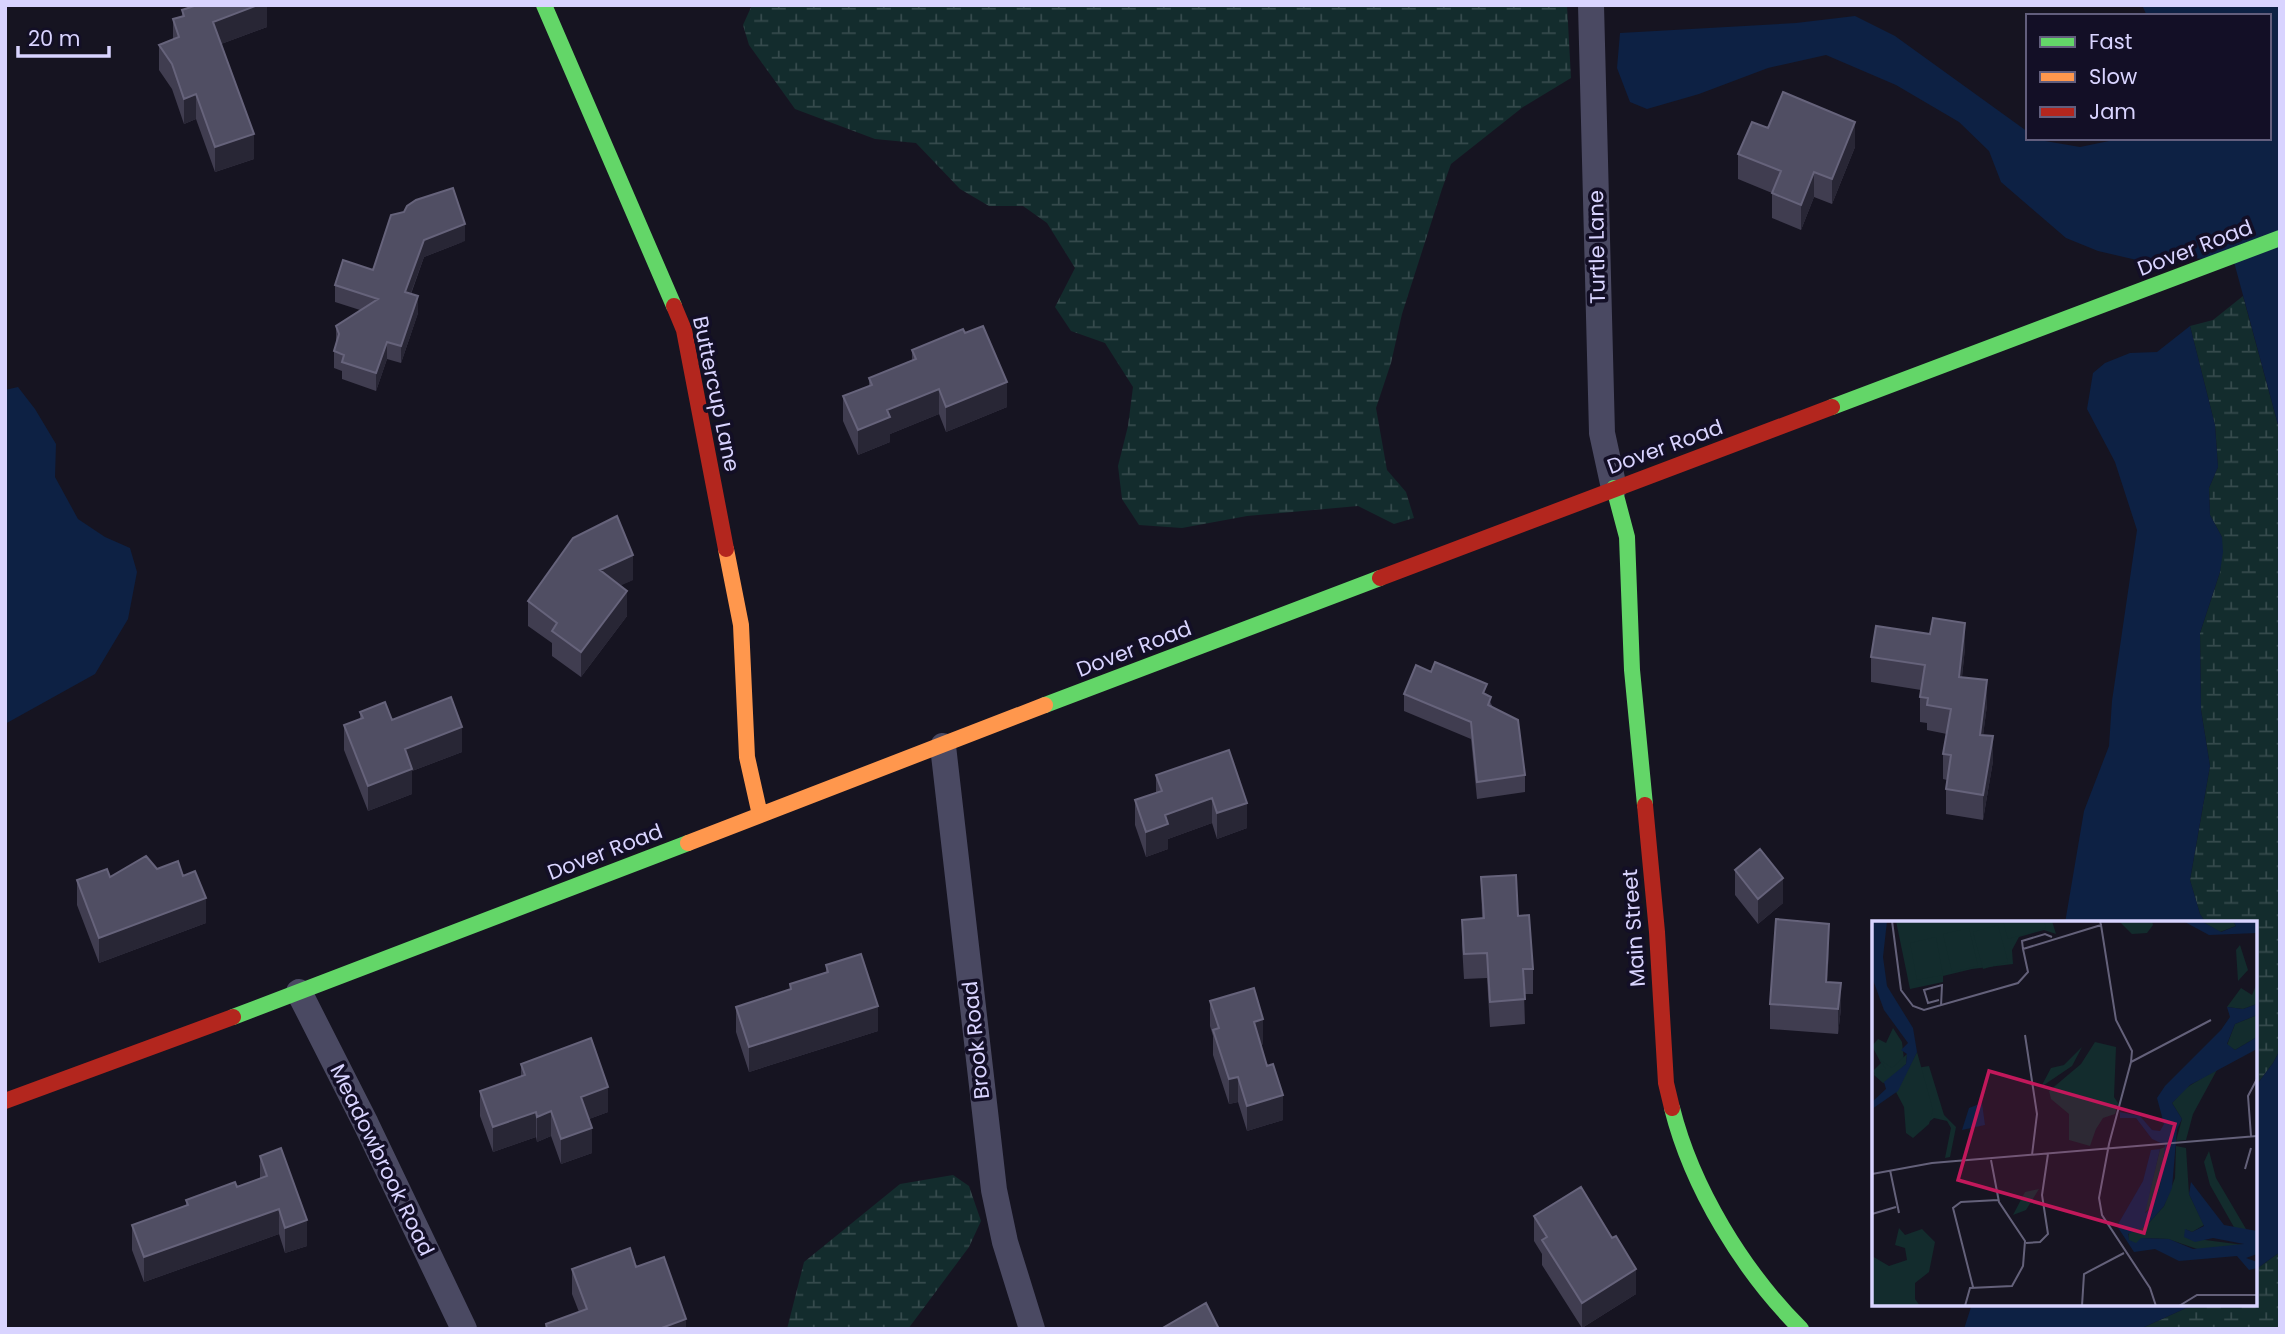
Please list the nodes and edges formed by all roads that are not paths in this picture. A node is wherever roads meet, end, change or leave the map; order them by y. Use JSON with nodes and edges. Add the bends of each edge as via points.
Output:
{"nodes":[{"id":1,"x":544,"y":5,"type":"edge"},
{"id":2,"x":1591,"y":5,"type":"edge"},
{"id":3,"x":2280,"y":238,"type":"edge"},
{"id":4,"x":1614,"y":488,"type":"junction"},
{"id":5,"x":943,"y":746,"type":"junction"},
{"id":6,"x":760,"y":815,"type":"junction"},
{"id":7,"x":299,"y":992,"type":"junction"},
{"id":8,"x":5,"y":1101,"type":"edge"},
{"id":9,"x":464,"y":1329,"type":"edge"},
{"id":10,"x":1032,"y":1329,"type":"edge"},
{"id":11,"x":1801,"y":1329,"type":"edge"}],
"edges":[{"from":1,"to":6,"type":"street","name":"Buttercup Lane","via":[[684,330],[741,625],[747,757]]},
{"from":2,"to":4,"type":"street","name":"Turtle Lane","via":[[1602,433]]},
{"from":3,"to":4,"type":"street","name":"Dover Road"},
{"from":4,"to":5,"type":"street","name":"Dover Road"},
{"from":4,"to":11,"type":"street","name":"Main Street","via":[[1626,537],[1632,670],[1669,1102],[1704,1192],[1747,1264]]},
{"from":5,"to":6,"type":"street","name":"Dover Road"},
{"from":5,"to":10,"type":"street","name":"Brook Road","via":[[994,1190]]},
{"from":6,"to":7,"type":"street","name":"Dover Road"},
{"from":7,"to":8,"type":"street","name":"Dover Road"},
{"from":7,"to":9,"type":"street","name":"Meadowbrook Road"}]}
